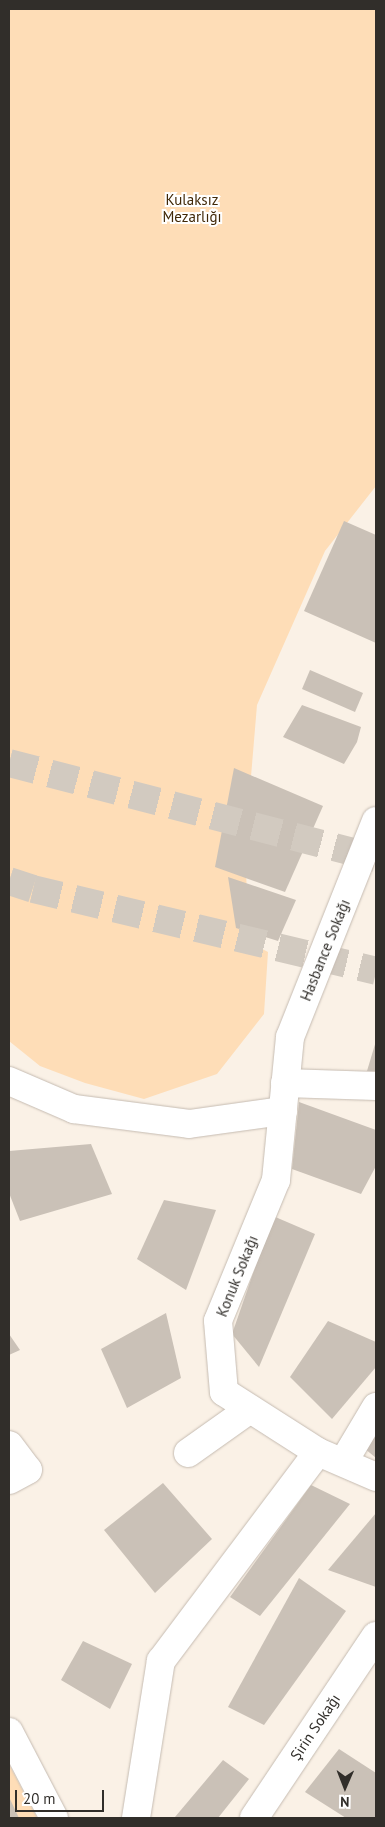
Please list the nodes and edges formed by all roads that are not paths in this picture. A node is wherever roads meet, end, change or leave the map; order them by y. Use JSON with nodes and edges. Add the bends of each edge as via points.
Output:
{"nodes":[{"id":1,"x":376,"y":821,"type":"edge"},
{"id":2,"x":9,"y":1081,"type":"edge"},
{"id":3,"x":286,"y":1083,"type":"junction"},
{"id":4,"x":376,"y":1086,"type":"edge"},
{"id":5,"x":283,"y":1111,"type":"junction"},
{"id":6,"x":376,"y":1407,"type":"edge"},
{"id":7,"x":250,"y":1409,"type":"junction"},
{"id":8,"x":9,"y":1445,"type":"edge"},
{"id":9,"x":318,"y":1452,"type":"junction"},
{"id":10,"x":188,"y":1453,"type":"dead end"},
{"id":11,"x":344,"y":1461,"type":"junction"},
{"id":12,"x":376,"y":1476,"type":"edge"},
{"id":13,"x":9,"y":1480,"type":"edge"},
{"id":14,"x":376,"y":1636,"type":"edge"},
{"id":15,"x":9,"y":1732,"type":"edge"},
{"id":16,"x":54,"y":1818,"type":"edge"},
{"id":17,"x":136,"y":1818,"type":"edge"},
{"id":18,"x":254,"y":1818,"type":"edge"}],
"edges":[{"from":1,"to":3,"type":"street","name":"Hasbance Sokağı","via":[[290,1037]]},
{"from":2,"to":5,"type":"street","via":[[74,1109],[189,1124]]},
{"from":3,"to":4,"type":"street"},
{"from":3,"to":5,"type":"street","name":"Konuk Sokağı"},
{"from":5,"to":7,"type":"street","name":"Konuk Sokağı","via":[[276,1180],[218,1321],[224,1392]]},
{"from":6,"to":11,"type":"street"},
{"from":7,"to":9,"type":"street","name":"Konuk Sokağı"},
{"from":7,"to":10,"type":"street"},
{"from":8,"to":13,"type":"street","via":[[28,1470]]},
{"from":9,"to":11,"type":"street","name":"Konuk Sokağı"},
{"from":9,"to":17,"type":"street","via":[[161,1661]]},
{"from":11,"to":12,"type":"street","name":"Konuk Sokağı"},
{"from":14,"to":18,"type":"street","name":"Şirin Sokağı"},
{"from":15,"to":16,"type":"street"}]}
